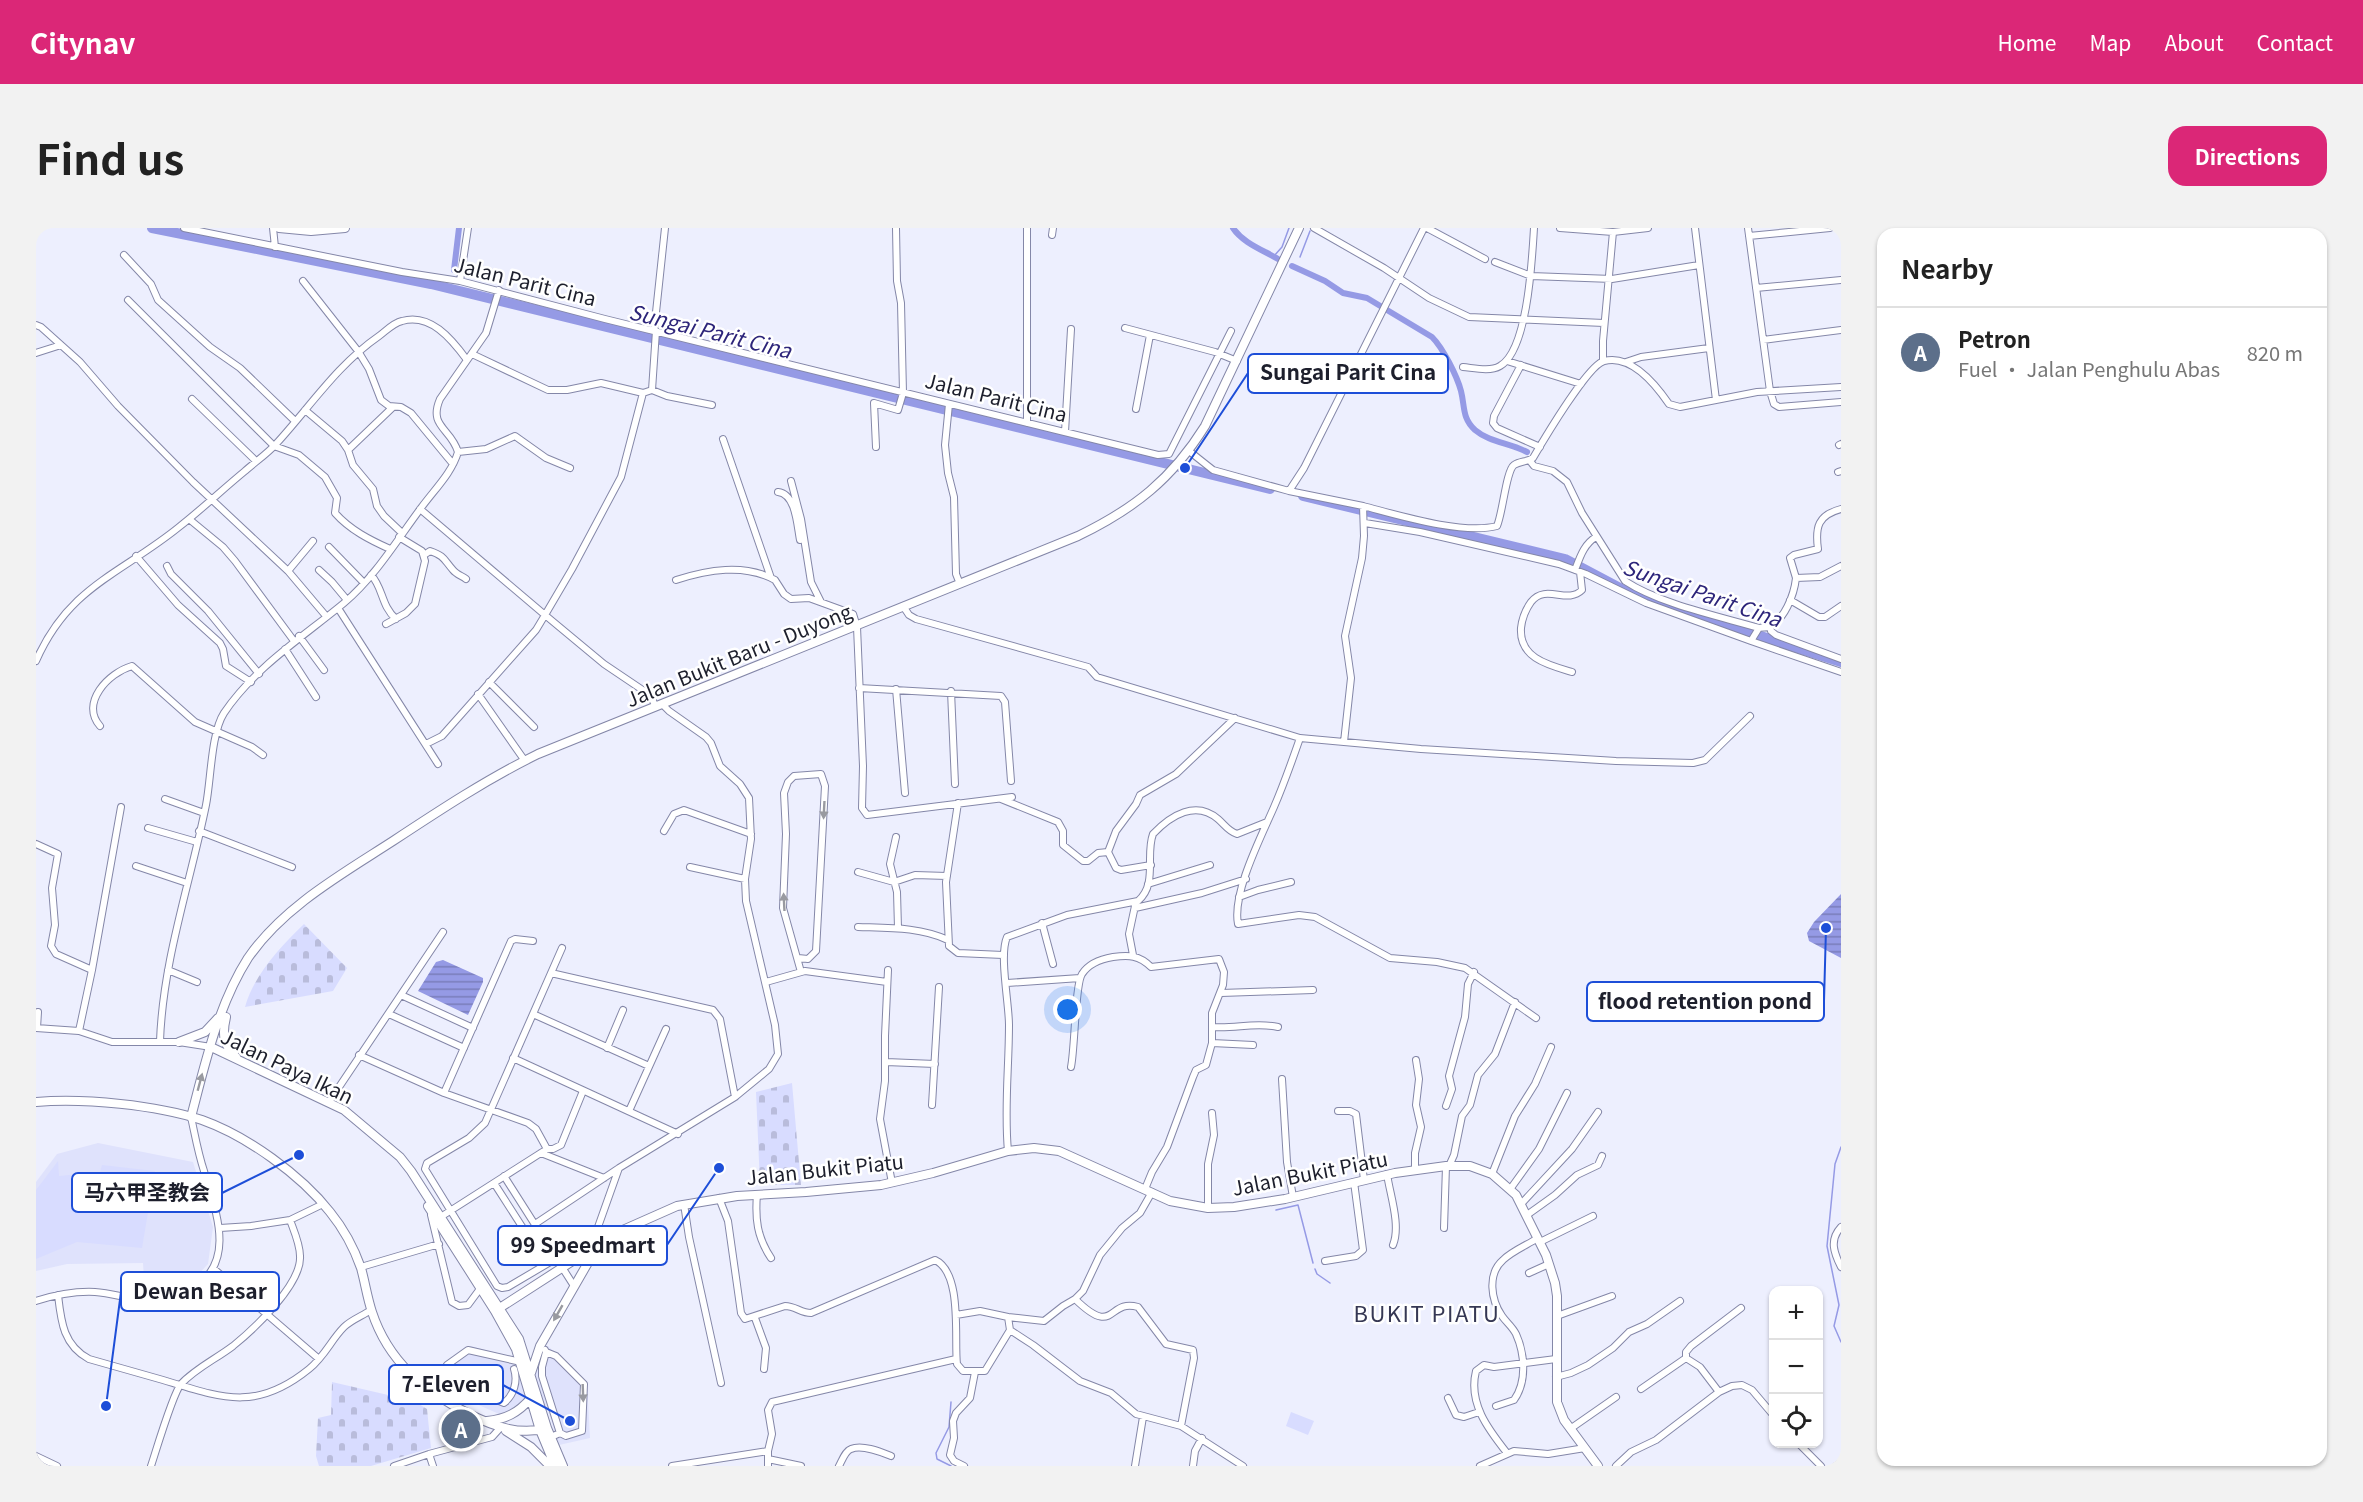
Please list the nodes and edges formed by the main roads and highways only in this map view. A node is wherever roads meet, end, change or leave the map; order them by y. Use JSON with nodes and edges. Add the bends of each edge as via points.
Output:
{"nodes":[{"id":1,"x":279,"y":228,"type":"edge"},
{"id":2,"x":345,"y":228,"type":"edge"},
{"id":3,"x":1299,"y":228,"type":"edge"},
{"id":4,"x":236,"y":979,"type":"junction"},
{"id":5,"x":223,"y":1010,"type":"junction"},
{"id":6,"x":179,"y":1042,"type":"road end"},
{"id":7,"x":211,"y":1047,"type":"junction"},
{"id":8,"x":243,"y":1064,"type":"junction"},
{"id":9,"x":36,"y":1102,"type":"edge"},
{"id":10,"x":191,"y":1117,"type":"junction"},
{"id":11,"x":376,"y":1136,"type":"junction"},
{"id":12,"x":438,"y":1218,"type":"junction"},
{"id":13,"x":599,"y":1244,"type":"junction"},
{"id":14,"x":497,"y":1309,"type":"junction"},
{"id":15,"x":531,"y":1375,"type":"junction"},
{"id":16,"x":531,"y":1398,"type":"junction"},
{"id":17,"x":486,"y":1421,"type":"junction"},
{"id":18,"x":501,"y":1427,"type":"junction"},
{"id":19,"x":543,"y":1429,"type":"junction"},
{"id":20,"x":550,"y":1466,"type":"edge"},
{"id":21,"x":555,"y":1466,"type":"edge"},
{"id":22,"x":563,"y":1466,"type":"edge"},
{"id":23,"x":1598,"y":1466,"type":"edge"}],
"edges":[{"from":1,"to":2,"type":"main road"},
{"from":3,"to":4,"type":"main road","name":"Jalan Bukit Baru - Duyong","via":[[1205,426],[1171,474],[1141,500],[1102,524],[1041,551],[525,760],[323,886],[274,928]]},
{"from":4,"to":5,"type":"main road","name":"Jalan Bukit Baru - Duyong"},
{"from":4,"to":8,"type":"main road","via":[[223,1036],[228,1049]]},
{"from":5,"to":6,"type":"main road","via":[[205,1032]]},
{"from":5,"to":7,"type":"main road","name":"Jalan Bukit Baru - Duyong"},
{"from":7,"to":8,"type":"main road","name":"Jalan Paya Ikan"},
{"from":10,"to":7,"type":"main road","name":"Jalan Bukit Baru - Duyong","one_way":true},
{"from":8,"to":11,"type":"main road","name":"Jalan Paya Ikan","via":[[329,1102]]},
{"from":9,"to":10,"type":"main road","via":[[104,1102]]},
{"from":10,"to":17,"type":"main road","via":[[226,1130],[306,1186],[350,1241],[371,1310],[396,1359],[429,1390]]},
{"from":11,"to":12,"type":"main road","name":"Jalan Paya Ikan"},
{"from":11,"to":12,"type":"main road","name":"Jalan Paya Ikan","via":[[411,1171]]},
{"from":12,"to":14,"type":"main road"},
{"from":13,"to":14,"type":"main road","name":"Jalan Bukit Piatu","via":[[559,1262]]},
{"from":13,"to":15,"type":"main road","one_way":true,"via":[[531,1368]]},
{"from":13,"to":23,"type":"main road","name":"Jalan Bukit Piatu","via":[[632,1224],[684,1204],[892,1183],[1008,1151],[1034,1148],[1059,1151],[1182,1204],[1208,1208],[1293,1197],[1387,1174],[1470,1166],[1492,1174],[1510,1188],[1539,1240],[1555,1283],[1557,1402],[1570,1429]]},
{"from":14,"to":15,"type":"main road","via":[[519,1339]]},
{"from":14,"to":16,"type":"main road","via":[[522,1362]]},
{"from":15,"to":19,"type":"main road"},
{"from":16,"to":17,"type":"main road","via":[[508,1417]]},
{"from":16,"to":19,"type":"main road"},
{"from":17,"to":18,"type":"main road"},
{"from":18,"to":19,"type":"main road","via":[[521,1431]]},
{"from":18,"to":20,"type":"main road","via":[[531,1447]]},
{"from":19,"to":21,"type":"main road"},
{"from":19,"to":22,"type":"main road","via":[[551,1437]]}]}
